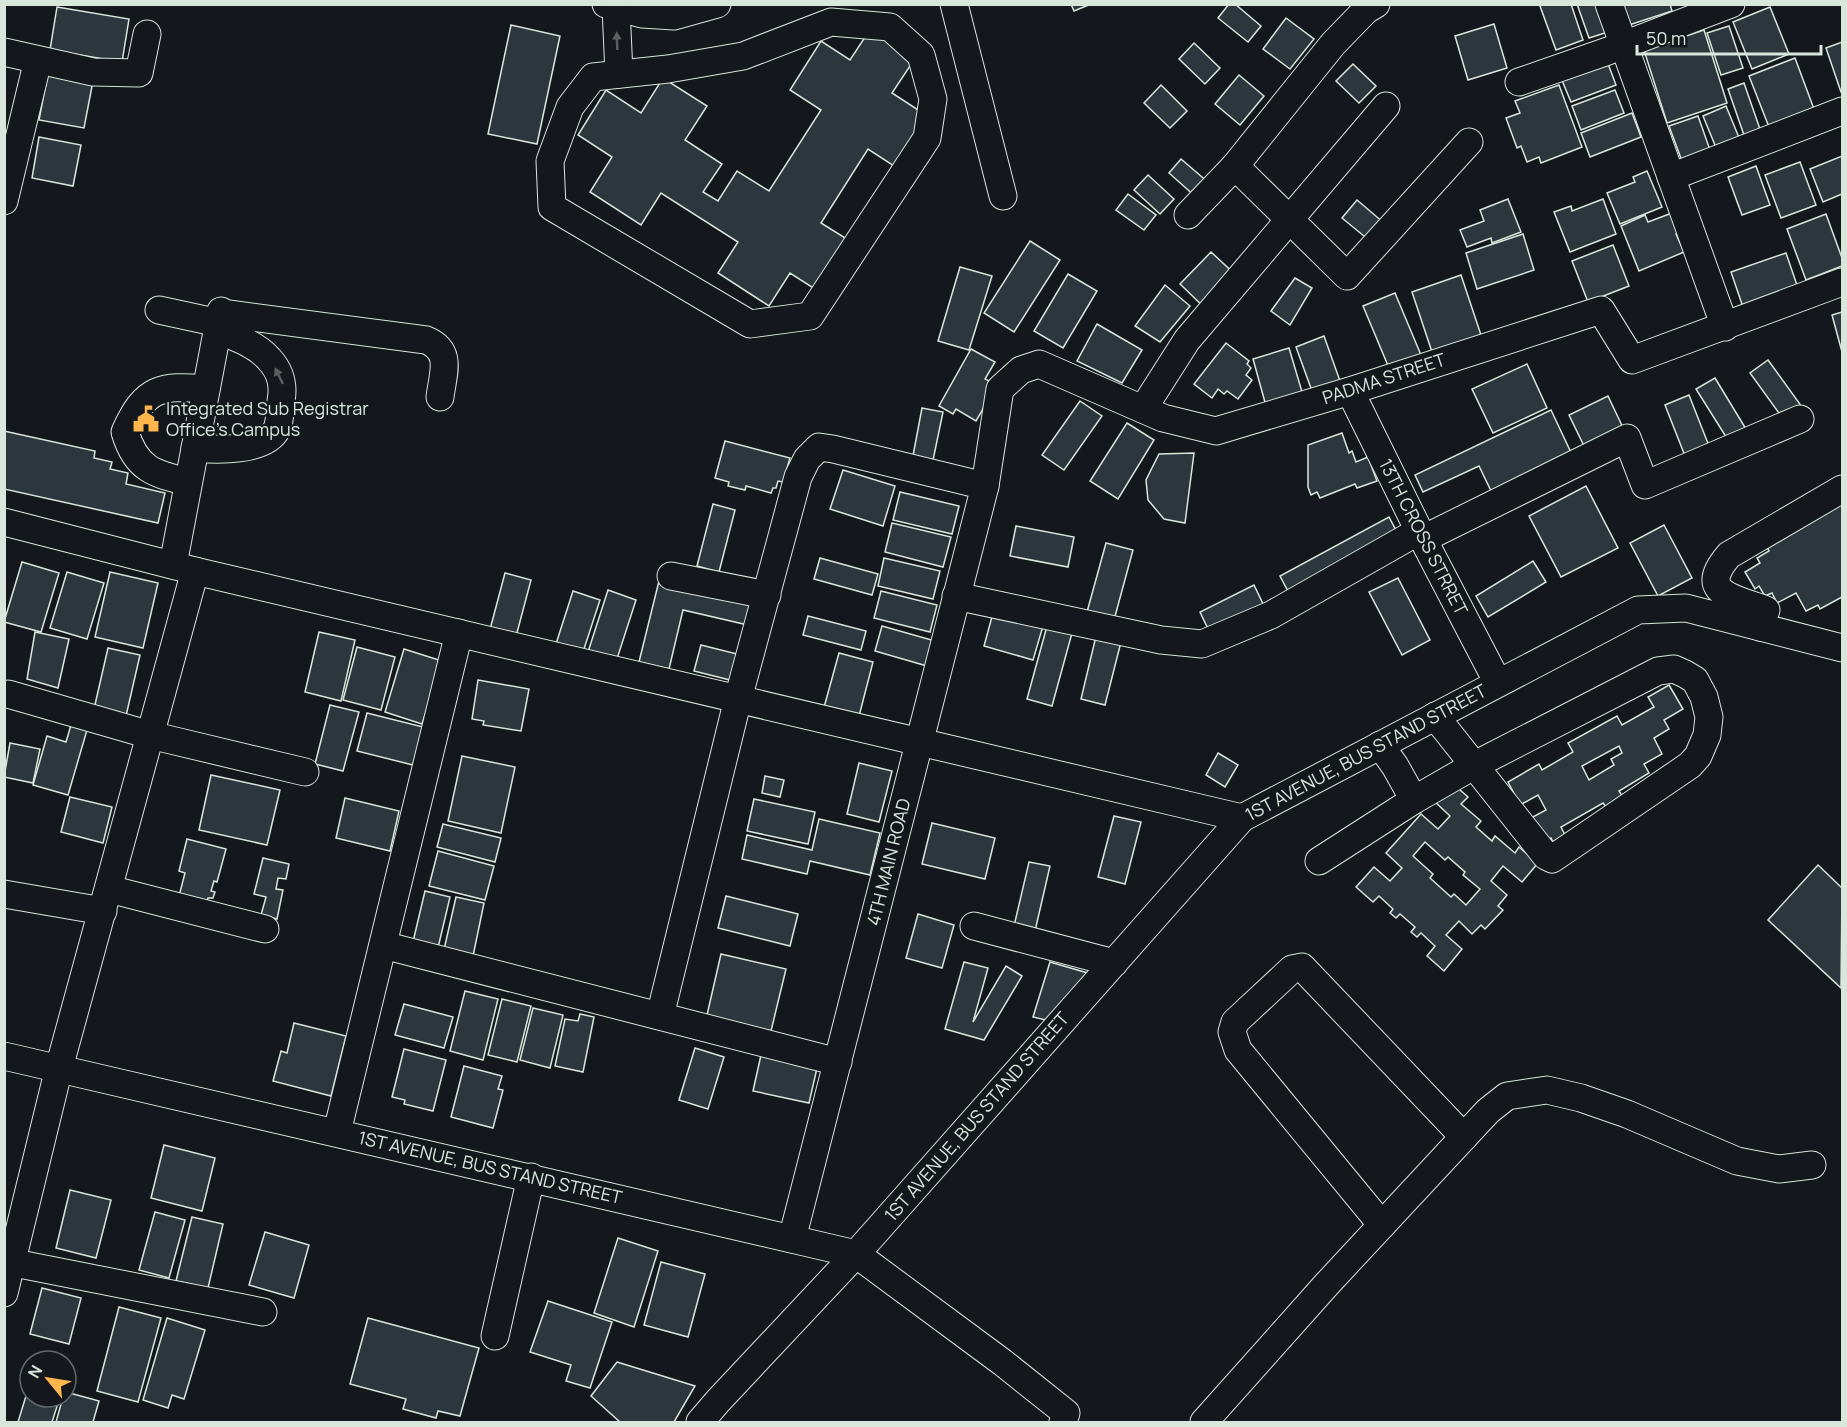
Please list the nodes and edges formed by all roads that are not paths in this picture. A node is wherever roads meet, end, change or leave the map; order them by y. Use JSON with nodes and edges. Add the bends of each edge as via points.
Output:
{"nodes":[{"id":1,"x":717,"y":4,"type":"edge"},
{"id":2,"x":954,"y":4,"type":"edge"},
{"id":3,"x":1376,"y":4,"type":"edge"},
{"id":4,"x":1609,"y":4,"type":"edge"},
{"id":5,"x":1731,"y":4,"type":"edge"},
{"id":6,"x":611,"y":6,"type":"edge"},
{"id":7,"x":830,"y":13,"type":"edge"},
{"id":8,"x":147,"y":34,"type":"dead end"},
{"id":9,"x":1623,"y":45,"type":"junction"},
{"id":10,"x":4,"y":52,"type":"edge"},
{"id":11,"x":38,"y":60,"type":"junction"},
{"id":12,"x":619,"y":74,"type":"junction"},
{"id":13,"x":1519,"y":82,"type":"dead end"},
{"id":14,"x":1386,"y":106,"type":"dead end"},
{"id":15,"x":1842,"y":111,"type":"edge"},
{"id":16,"x":1469,"y":142,"type":"dead end"},
{"id":17,"x":1235,"y":166,"type":"junction"},
{"id":18,"x":1671,"y":177,"type":"junction"},
{"id":19,"x":1003,"y":196,"type":"dead end"},
{"id":20,"x":4,"y":201,"type":"edge"},
{"id":21,"x":1188,"y":215,"type":"dead end"},
{"id":22,"x":1289,"y":219,"type":"junction"},
{"id":23,"x":1842,"y":282,"type":"edge"},
{"id":24,"x":159,"y":310,"type":"dead end"},
{"id":25,"x":220,"y":319,"type":"junction"},
{"id":26,"x":1725,"y":327,"type":"junction"},
{"id":27,"x":206,"y":389,"type":"junction"},
{"id":28,"x":1350,"y":391,"type":"junction"},
{"id":29,"x":440,"y":398,"type":"dead end"},
{"id":30,"x":1143,"y":409,"type":"junction"},
{"id":31,"x":1800,"y":419,"type":"dead end"},
{"id":32,"x":195,"y":447,"type":"junction"},
{"id":33,"x":188,"y":482,"type":"junction"},
{"id":34,"x":985,"y":486,"type":"junction"},
{"id":35,"x":1842,"y":489,"type":"edge"},
{"id":36,"x":4,"y":522,"type":"edge"},
{"id":37,"x":1421,"y":535,"type":"junction"},
{"id":38,"x":184,"y":568,"type":"junction"},
{"id":39,"x":671,"y":576,"type":"dead end"},
{"id":40,"x":766,"y":595,"type":"junction"},
{"id":41,"x":956,"y":596,"type":"junction"},
{"id":42,"x":1763,"y":618,"type":"junction"},
{"id":43,"x":1842,"y":632,"type":"edge"},
{"id":44,"x":459,"y":633,"type":"junction"},
{"id":45,"x":1842,"y":648,"type":"edge"},
{"id":46,"x":1498,"y":683,"type":"junction"},
{"id":47,"x":8,"y":694,"type":"dead end"},
{"id":48,"x":738,"y":699,"type":"junction"},
{"id":49,"x":1435,"y":716,"type":"junction"},
{"id":50,"x":150,"y":735,"type":"junction"},
{"id":51,"x":919,"y":742,"type":"junction"},
{"id":52,"x":1380,"y":745,"type":"junction"},
{"id":53,"x":1473,"y":766,"type":"junction"},
{"id":54,"x":305,"y":772,"type":"dead end"},
{"id":55,"x":1414,"y":800,"type":"junction"},
{"id":56,"x":1242,"y":818,"type":"junction"},
{"id":57,"x":1319,"y":861,"type":"dead end"},
{"id":58,"x":4,"y":894,"type":"edge"},
{"id":59,"x":106,"y":900,"type":"junction"},
{"id":60,"x":974,"y":926,"type":"dead end"},
{"id":61,"x":265,"y":929,"type":"dead end"},
{"id":62,"x":383,"y":945,"type":"junction"},
{"id":63,"x":1114,"y":963,"type":"junction"},
{"id":64,"x":660,"y":1016,"type":"junction"},
{"id":65,"x":4,"y":1056,"type":"edge"},
{"id":66,"x":837,"y":1062,"type":"junction"},
{"id":67,"x":59,"y":1068,"type":"junction"},
{"id":68,"x":337,"y":1132,"type":"junction"},
{"id":69,"x":1464,"y":1137,"type":"junction"},
{"id":70,"x":1812,"y":1165,"type":"dead end"},
{"id":71,"x":531,"y":1177,"type":"junction"},
{"id":72,"x":1382,"y":1225,"type":"junction"},
{"id":73,"x":792,"y":1239,"type":"junction"},
{"id":74,"x":856,"y":1254,"type":"junction"},
{"id":75,"x":8,"y":1262,"type":"edge"},
{"id":76,"x":4,"y":1293,"type":"edge"},
{"id":77,"x":263,"y":1312,"type":"dead end"},
{"id":78,"x":495,"y":1336,"type":"dead end"},
{"id":79,"x":1069,"y":1419,"type":"edge"},
{"id":80,"x":700,"y":1422,"type":"edge"},
{"id":81,"x":1204,"y":1422,"type":"edge"}],
"edges":[{"from":1,"to":6,"type":"street","via":[[674,16],[642,14]]},
{"from":2,"to":19,"type":"street"},
{"from":3,"to":17,"type":"street","via":[[1333,44]]},
{"from":4,"to":9,"type":"street"},
{"from":5,"to":9,"type":"street"},
{"from":12,"to":6,"type":"street","one_way":true},
{"from":7,"to":12,"type":"street","via":[[743,56]]},
{"from":7,"to":12,"type":"street","via":[[890,27],[921,55],[933,99],[927,138],[810,316],[750,324],[552,207],[550,161],[570,107],[593,77]]},
{"from":8,"to":11,"type":"street","via":[[139,73],[93,72]]},
{"from":9,"to":13,"type":"street"},
{"from":9,"to":18,"type":"street"},
{"from":10,"to":11,"type":"street"},
{"from":11,"to":20,"type":"street"},
{"from":14,"to":22,"type":"street"},
{"from":15,"to":18,"type":"street"},
{"from":16,"to":22,"type":"street","via":[[1347,276]]},
{"from":17,"to":21,"type":"street"},
{"from":17,"to":22,"type":"street"},
{"from":18,"to":26,"type":"street"},
{"from":22,"to":30,"type":"street","via":[[1187,340]]},
{"from":23,"to":26,"type":"street","name":"PADMA STREET"},
{"from":24,"to":25,"type":"street"},
{"from":25,"to":27,"type":"street"},
{"from":25,"to":29,"type":"street","via":[[426,340],[440,347],[443,354]]},
{"from":32,"to":25,"type":"street","one_way":true,"via":[[219,451],[238,448],[262,442],[277,428],[284,385],[278,371],[269,358]]},
{"from":26,"to":28,"type":"street","name":"PADMA STREET","via":[[1632,360],[1600,310]]},
{"from":27,"to":32,"type":"street"},
{"from":27,"to":33,"type":"street","via":[[163,388],[142,404],[125,432],[144,466],[154,473]]},
{"from":28,"to":30,"type":"street","name":"PADMA STREET","via":[[1216,431]]},
{"from":28,"to":37,"type":"street","name":"13TH CROSS STRRET"},
{"from":30,"to":34,"type":"street","name":"PADMA STREET","via":[[1039,364],[1021,370],[1000,389]]},
{"from":31,"to":37,"type":"street","via":[[1645,485],[1627,438]]},
{"from":32,"to":33,"type":"street"},
{"from":33,"to":38,"type":"street"},
{"from":34,"to":40,"type":"street","via":[[819,447],[798,477]]},
{"from":34,"to":41,"type":"street","name":"4TH MAIN ROAD"},
{"from":35,"to":42,"type":"street","via":[[1729,555],[1719,566],[1714,581],[1718,589]]},
{"from":36,"to":38,"type":"street"},
{"from":37,"to":41,"type":"street","via":[[1271,615],[1202,644],[1161,640]]},
{"from":37,"to":46,"type":"street","name":"13TH CROSS STRRET"},
{"from":38,"to":44,"type":"street"},
{"from":38,"to":50,"type":"street"},
{"from":39,"to":40,"type":"street"},
{"from":40,"to":48,"type":"street"},
{"from":41,"to":51,"type":"street","name":"4TH MAIN ROAD"},
{"from":42,"to":43,"type":"street"},
{"from":42,"to":45,"type":"street","name":"1ST AVENUE, BUS STAND STREET"},
{"from":42,"to":46,"type":"street","name":"1ST AVENUE, BUS STAND STREET","via":[[1686,608],[1638,610]]},
{"from":44,"to":48,"type":"street"},
{"from":44,"to":62,"type":"street"},
{"from":46,"to":49,"type":"street","name":"1ST AVENUE, BUS STAND STREET"},
{"from":47,"to":50,"type":"street"},
{"from":48,"to":51,"type":"street"},
{"from":48,"to":64,"type":"street"},
{"from":49,"to":52,"type":"street","name":"1ST AVENUE, BUS STAND STREET"},
{"from":49,"to":53,"type":"street"},
{"from":50,"to":54,"type":"street"},
{"from":50,"to":59,"type":"street"},
{"from":51,"to":56,"type":"street"},
{"from":51,"to":66,"type":"street","name":"4TH MAIN ROAD"},
{"from":52,"to":55,"type":"street"},
{"from":52,"to":56,"type":"street","name":"1ST AVENUE, BUS STAND STREET"},
{"from":53,"to":53,"type":"street","via":[[1552,859],[1690,765],[1707,735],[1709,717],[1704,697],[1695,680],[1685,674],[1674,669],[1658,671]]},
{"from":53,"to":55,"type":"street"},
{"from":55,"to":57,"type":"street"},
{"from":56,"to":63,"type":"street","name":"1ST AVENUE, BUS STAND STREET"},
{"from":58,"to":59,"type":"street"},
{"from":59,"to":61,"type":"street"},
{"from":59,"to":67,"type":"street"},
{"from":60,"to":63,"type":"street"},
{"from":62,"to":64,"type":"street"},
{"from":62,"to":68,"type":"street"},
{"from":63,"to":74,"type":"street","name":"1ST AVENUE, BUS STAND STREET"},
{"from":64,"to":66,"type":"street"},
{"from":65,"to":67,"type":"street","name":"1ST AVENUE, BUS STAND STREET"},
{"from":66,"to":73,"type":"street","name":"4TH MAIN ROAD"},
{"from":67,"to":68,"type":"street","name":"1ST AVENUE, BUS STAND STREET"},
{"from":67,"to":75,"type":"street"},
{"from":68,"to":71,"type":"street","name":"1ST AVENUE, BUS STAND STREET"},
{"from":69,"to":70,"type":"street","via":[[1507,1096],[1547,1090],[1627,1114],[1737,1161],[1779,1169]]},
{"from":69,"to":72,"type":"street"},
{"from":69,"to":72,"type":"street","via":[[1302,967],[1292,969],[1235,1022],[1232,1032],[1238,1050]]},
{"from":71,"to":73,"type":"street","name":"1ST AVENUE, BUS STAND STREET"},
{"from":71,"to":78,"type":"street"},
{"from":72,"to":81,"type":"street"},
{"from":73,"to":74,"type":"street","name":"1ST AVENUE, BUS STAND STREET"},
{"from":74,"to":79,"type":"street","via":[[1002,1362]]},
{"from":74,"to":80,"type":"street"},
{"from":75,"to":76,"type":"street"},
{"from":75,"to":77,"type":"street"}]}
